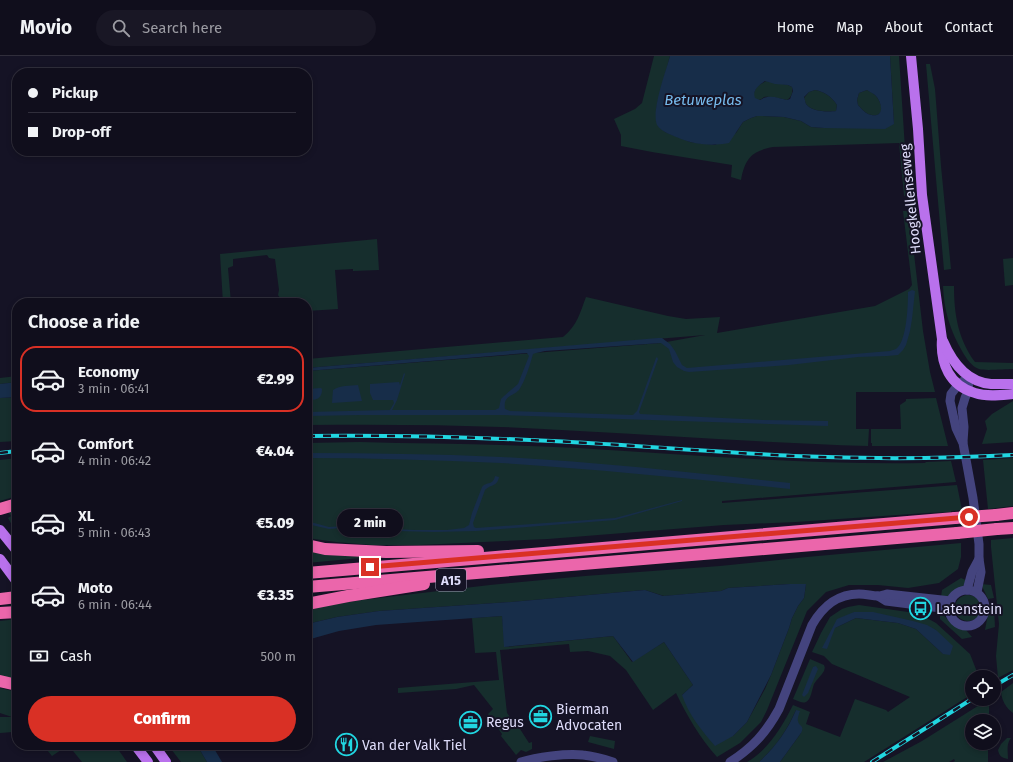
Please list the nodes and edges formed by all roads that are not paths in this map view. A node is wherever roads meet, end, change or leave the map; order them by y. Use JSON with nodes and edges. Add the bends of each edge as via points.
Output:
{"nodes":[{"id":1,"x":911,"y":56,"type":"edge"},
{"id":2,"x":942,"y":339,"type":"junction"},
{"id":3,"x":969,"y":377,"type":"junction"},
{"id":4,"x":958,"y":384,"type":"junction"},
{"id":5,"x":1013,"y":384,"type":"edge"},
{"id":6,"x":968,"y":391,"type":"junction"},
{"id":7,"x":1013,"y":394,"type":"edge"},
{"id":8,"x":963,"y":443,"type":"junction"},
{"id":9,"x":12,"y":505,"type":"edge"},
{"id":10,"x":0,"y":509,"type":"edge"},
{"id":11,"x":1013,"y":513,"type":"edge"},
{"id":12,"x":1013,"y":528,"type":"edge"},
{"id":13,"x":0,"y":530,"type":"edge"},
{"id":14,"x":12,"y":545,"type":"edge"},
{"id":15,"x":312,"y":546,"type":"edge"},
{"id":16,"x":557,"y":552,"type":"junction"},
{"id":17,"x":0,"y":559,"type":"edge"},
{"id":18,"x":979,"y":559,"type":"junction"},
{"id":19,"x":521,"y":569,"type":"junction"},
{"id":20,"x":312,"y":573,"type":"edge"},
{"id":21,"x":12,"y":575,"type":"edge"},
{"id":22,"x":312,"y":587,"type":"edge"},
{"id":23,"x":967,"y":590,"type":"junction"},
{"id":24,"x":977,"y":592,"type":"junction"},
{"id":25,"x":12,"y":598,"type":"edge"},
{"id":26,"x":0,"y":599,"type":"edge"},
{"id":27,"x":312,"y":603,"type":"edge"},
{"id":28,"x":950,"y":605,"type":"junction"},
{"id":29,"x":12,"y":612,"type":"edge"},
{"id":30,"x":0,"y":613,"type":"edge"},
{"id":31,"x":0,"y":681,"type":"edge"},
{"id":32,"x":12,"y":684,"type":"edge"},
{"id":33,"x":139,"y":750,"type":"edge"},
{"id":34,"x":158,"y":750,"type":"edge"},
{"id":35,"x":148,"y":762,"type":"edge"},
{"id":36,"x":166,"y":762,"type":"edge"},
{"id":37,"x":521,"y":762,"type":"edge"},
{"id":38,"x":614,"y":762,"type":"edge"},
{"id":39,"x":730,"y":762,"type":"edge"}],
"edges":[{"from":1,"to":2,"type":"main road","name":"Hoogkellenseweg","via":[[922,195]]},
{"from":2,"to":3,"type":"main road","name":"Hoogkellenseweg","via":[[956,365]]},
{"from":2,"to":4,"type":"main road","name":"Hoogkellenseweg","via":[[941,353],[944,365]]},
{"from":3,"to":4,"type":"street"},
{"from":3,"to":5,"type":"main road","via":[[991,384]]},
{"from":3,"to":6,"type":"street"},
{"from":4,"to":6,"type":"main road","name":"Hoogkellenseweg"},
{"from":4,"to":8,"type":"street","via":[[951,394],[950,401],[956,428]]},
{"from":6,"to":7,"type":"main road","via":[[986,395]]},
{"from":6,"to":8,"type":"street","via":[[962,408]]},
{"from":8,"to":18,"type":"street","via":[[974,498]]},
{"from":9,"to":10,"type":"highway"},
{"from":11,"to":16,"type":"highway","number":"A15","bridge":true},
{"from":12,"to":19,"type":"highway","number":"A15","bridge":true},
{"from":13,"to":14,"type":"main road"},
{"from":15,"to":16,"type":"highway","number":"A15","via":[[386,552]]},
{"from":16,"to":20,"type":"highway","number":"A15"},
{"from":17,"to":21,"type":"main road"},
{"from":18,"to":23,"type":"street"},
{"from":18,"to":24,"type":"street","via":[[981,572]]},
{"from":19,"to":22,"type":"highway","number":"A15"},
{"from":19,"to":27,"type":"highway","number":"A15"},
{"from":23,"to":24,"type":"street"},
{"from":23,"to":28,"type":"street","via":[[957,593]]},
{"from":24,"to":28,"type":"street","via":[[984,600],[986,609],[984,616],[976,624],[968,626],[958,623],[951,616]]},
{"from":25,"to":26,"type":"highway"},
{"from":28,"to":39,"type":"street","via":[[887,594],[860,594],[834,600],[816,617],[772,722],[753,745]]},
{"from":29,"to":30,"type":"highway"},
{"from":31,"to":32,"type":"highway"},
{"from":33,"to":35,"type":"main road"},
{"from":34,"to":36,"type":"main road"},
{"from":37,"to":38,"type":"street","via":[[579,754]]}]}
